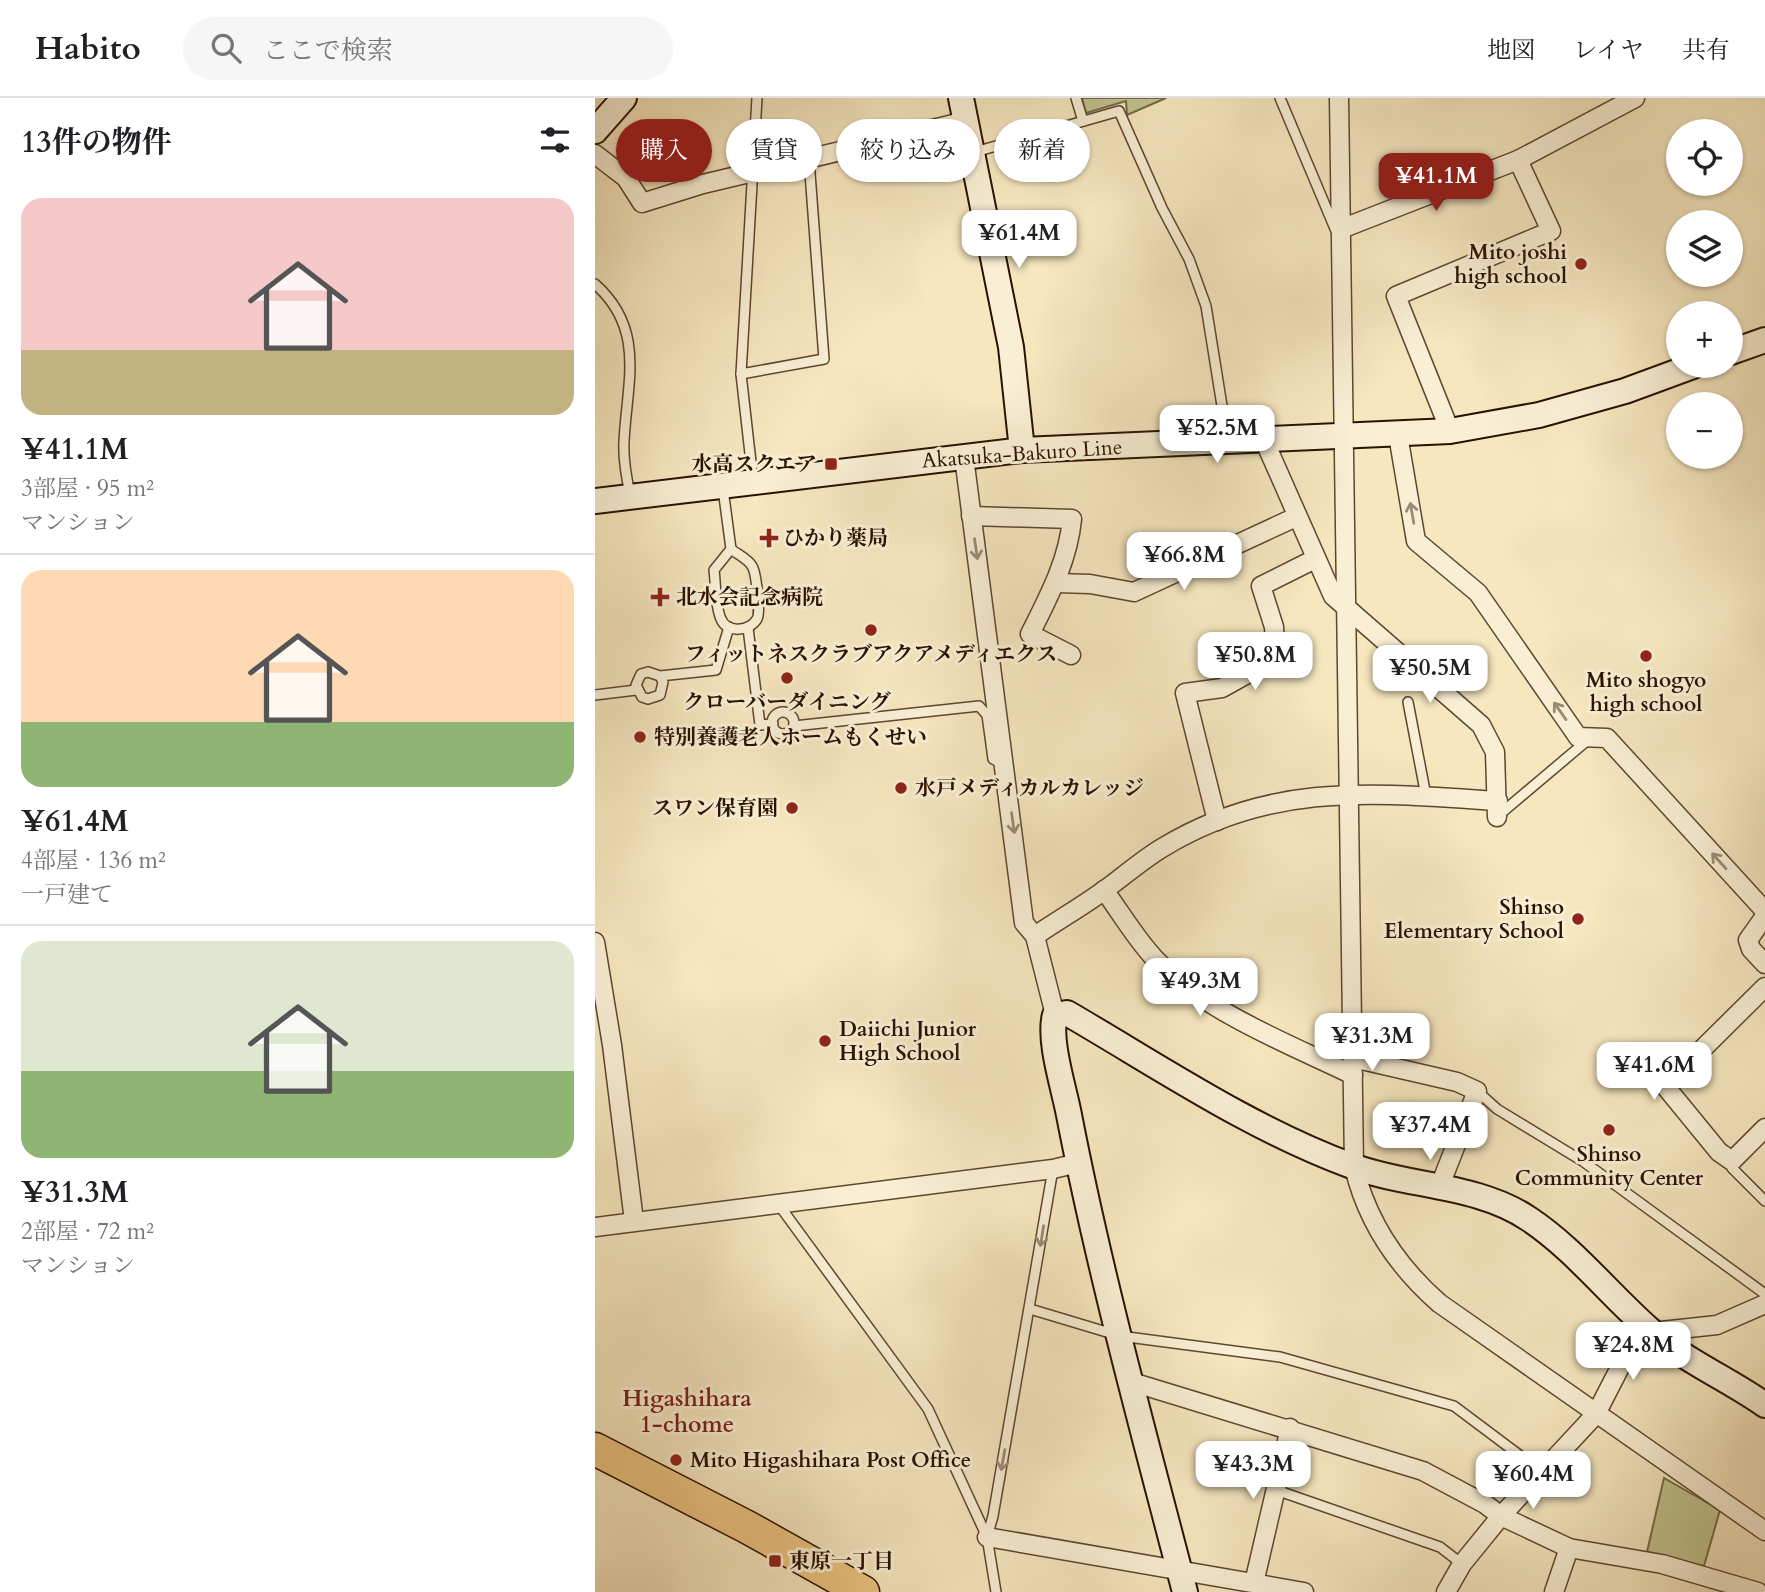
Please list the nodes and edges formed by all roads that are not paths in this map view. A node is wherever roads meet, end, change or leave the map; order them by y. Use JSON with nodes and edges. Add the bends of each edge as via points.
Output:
{"nodes":[{"id":1,"x":624,"y":98,"type":"edge"},
{"id":2,"x":757,"y":98,"type":"edge"},
{"id":3,"x":1076,"y":98,"type":"edge"},
{"id":4,"x":1280,"y":98,"type":"edge"},
{"id":5,"x":1339,"y":98,"type":"edge"},
{"id":6,"x":1635,"y":98,"type":"edge"},
{"id":7,"x":964,"y":110,"type":"edge"},
{"id":8,"x":756,"y":119,"type":"edge"},
{"id":9,"x":1082,"y":119,"type":"edge"},
{"id":10,"x":1090,"y":119,"type":"edge"},
{"id":11,"x":595,"y":131,"type":"edge"},
{"id":12,"x":595,"y":154,"type":"edge"},
{"id":13,"x":822,"y":156,"type":"edge"},
{"id":14,"x":1518,"y":160,"type":"junction"},
{"id":15,"x":726,"y":180,"type":"edge"},
{"id":16,"x":752,"y":182,"type":"edge"},
{"id":17,"x":811,"y":182,"type":"edge"},
{"id":18,"x":979,"y":182,"type":"edge"},
{"id":19,"x":1341,"y":229,"type":"junction"},
{"id":20,"x":595,"y":284,"type":"edge"},
{"id":21,"x":1765,"y":340,"type":"edge"},
{"id":22,"x":1743,"y":348,"type":"edge"},
{"id":23,"x":741,"y":374,"type":"junction"},
{"id":24,"x":1666,"y":376,"type":"edge"},
{"id":25,"x":1450,"y":431,"type":"junction"},
{"id":26,"x":1398,"y":435,"type":"junction"},
{"id":27,"x":1344,"y":436,"type":"junction"},
{"id":28,"x":1264,"y":440,"type":"junction"},
{"id":29,"x":1228,"y":442,"type":"junction"},
{"id":30,"x":1022,"y":450,"type":"junction"},
{"id":31,"x":964,"y":457,"type":"junction"},
{"id":32,"x":753,"y":481,"type":"junction"},
{"id":33,"x":722,"y":485,"type":"junction"},
{"id":34,"x":631,"y":496,"type":"junction"},
{"id":35,"x":595,"y":501,"type":"edge"},
{"id":36,"x":971,"y":516,"type":"junction"},
{"id":37,"x":1296,"y":517,"type":"junction"},
{"id":38,"x":731,"y":549,"type":"junction"},
{"id":39,"x":1315,"y":559,"type":"junction"},
{"id":40,"x":1056,"y":583,"type":"junction"},
{"id":41,"x":1346,"y":606,"type":"junction"},
{"id":42,"x":729,"y":627,"type":"junction"},
{"id":43,"x":748,"y":628,"type":"junction"},
{"id":44,"x":1071,"y":654,"type":"dead end"},
{"id":45,"x":660,"y":676,"type":"junction"},
{"id":46,"x":636,"y":690,"type":"junction"},
{"id":47,"x":595,"y":695,"type":"edge"},
{"id":48,"x":1408,"y":702,"type":"dead end"},
{"id":49,"x":773,"y":724,"type":"junction"},
{"id":50,"x":794,"y":726,"type":"junction"},
{"id":51,"x":1589,"y":739,"type":"junction"},
{"id":52,"x":1005,"y":764,"type":"junction"},
{"id":53,"x":1348,"y":793,"type":"junction"},
{"id":54,"x":1426,"y":796,"type":"junction"},
{"id":55,"x":1497,"y":809,"type":"junction"},
{"id":56,"x":1217,"y":821,"type":"junction"},
{"id":57,"x":1104,"y":890,"type":"junction"},
{"id":58,"x":1765,"y":914,"type":"edge"},
{"id":59,"x":1035,"y":936,"type":"junction"},
{"id":60,"x":595,"y":942,"type":"edge"},
{"id":61,"x":1765,"y":964,"type":"edge"},
{"id":62,"x":1765,"y":986,"type":"edge"},
{"id":63,"x":1055,"y":1015,"type":"junction"},
{"id":64,"x":1353,"y":1067,"type":"junction"},
{"id":65,"x":1477,"y":1091,"type":"junction"},
{"id":66,"x":1765,"y":1128,"type":"edge"},
{"id":67,"x":1732,"y":1161,"type":"junction"},
{"id":68,"x":1078,"y":1163,"type":"junction"},
{"id":69,"x":1354,"y":1167,"type":"junction"},
{"id":70,"x":1053,"y":1169,"type":"junction"},
{"id":71,"x":1439,"y":1188,"type":"junction"},
{"id":72,"x":1765,"y":1201,"type":"edge"},
{"id":73,"x":779,"y":1203,"type":"junction"},
{"id":74,"x":634,"y":1221,"type":"junction"},
{"id":75,"x":595,"y":1227,"type":"edge"},
{"id":76,"x":1765,"y":1294,"type":"edge"},
{"id":77,"x":1765,"y":1304,"type":"edge"},
{"id":78,"x":1030,"y":1309,"type":"junction"},
{"id":79,"x":1652,"y":1332,"type":"junction"},
{"id":80,"x":1120,"y":1336,"type":"junction"},
{"id":81,"x":1132,"y":1381,"type":"junction"},
{"id":82,"x":1765,"y":1405,"type":"edge"},
{"id":83,"x":1596,"y":1414,"type":"junction"},
{"id":84,"x":1290,"y":1428,"type":"junction"},
{"id":85,"x":595,"y":1450,"type":"edge"},
{"id":86,"x":1543,"y":1473,"type":"junction"},
{"id":87,"x":1276,"y":1490,"type":"junction"},
{"id":88,"x":1501,"y":1516,"type":"junction"},
{"id":89,"x":1765,"y":1531,"type":"edge"},
{"id":90,"x":987,"y":1537,"type":"junction"},
{"id":91,"x":1569,"y":1548,"type":"junction"},
{"id":92,"x":1462,"y":1564,"type":"junction"},
{"id":93,"x":1182,"y":1581,"type":"edge"},
{"id":94,"x":1254,"y":1583,"type":"junction"},
{"id":95,"x":863,"y":1592,"type":"edge"},
{"id":96,"x":996,"y":1592,"type":"edge"},
{"id":97,"x":1304,"y":1592,"type":"edge"},
{"id":98,"x":1446,"y":1592,"type":"edge"},
{"id":99,"x":1554,"y":1592,"type":"edge"},
{"id":100,"x":1758,"y":1592,"type":"edge"}],
"edges":[{"from":1,"to":11,"type":"street"},
{"from":2,"to":8,"type":"lane"},
{"from":3,"to":9,"type":"lane"},
{"from":4,"to":19,"type":"lane","via":[[1335,231]]},
{"from":5,"to":19,"type":"street"},
{"from":6,"to":14,"type":"street"},
{"from":7,"to":13,"type":"street"},
{"from":10,"to":29,"type":"lane","via":[[1119,111],[1189,259],[1206,306]]},
{"from":12,"to":15,"type":"street","via":[[626,178],[642,203]]},
{"from":14,"to":19,"type":"street"},
{"from":14,"to":25,"type":"street","via":[[1551,232],[1396,296]]},
{"from":16,"to":23,"type":"lane"},
{"from":17,"to":23,"type":"lane","via":[[824,359]]},
{"from":18,"to":30,"type":"street","via":[[1011,347]]},
{"from":19,"to":27,"type":"street"},
{"from":20,"to":34,"type":"lane","via":[[618,309],[627,336],[631,381],[624,441]]},
{"from":21,"to":22,"type":"street"},
{"from":23,"to":32,"type":"lane"},
{"from":24,"to":25,"type":"street","name":"Akatsuka-Bakuro Line","via":[[1539,415]]},
{"from":25,"to":26,"type":"street","name":"Akatsuka-Bakuro Line"},
{"from":26,"to":27,"type":"street","name":"Akatsuka-Bakuro Line"},
{"from":51,"to":26,"type":"street","one_way":true,"via":[[1578,737],[1478,593],[1416,541]]},
{"from":27,"to":28,"type":"street","name":"Akatsuka-Bakuro Line"},
{"from":27,"to":41,"type":"street"},
{"from":28,"to":29,"type":"street","name":"Akatsuka-Bakuro Line"},
{"from":28,"to":37,"type":"street"},
{"from":29,"to":30,"type":"street","name":"Akatsuka-Bakuro Line"},
{"from":30,"to":31,"type":"street","name":"Akatsuka-Bakuro Line"},
{"from":31,"to":32,"type":"street","name":"Akatsuka-Bakuro Line"},
{"from":31,"to":36,"type":"street"},
{"from":32,"to":33,"type":"street","name":"Akatsuka-Bakuro Line"},
{"from":33,"to":34,"type":"street","name":"Akatsuka-Bakuro Line"},
{"from":33,"to":38,"type":"lane"},
{"from":34,"to":35,"type":"street","name":"Akatsuka-Bakuro Line"},
{"from":36,"to":40,"type":"street","via":[[1072,519]]},
{"from":36,"to":52,"type":"street","one_way":true},
{"from":37,"to":39,"type":"street"},
{"from":37,"to":40,"type":"street","via":[[1134,592]]},
{"from":38,"to":42,"type":"lane","via":[[714,570],[721,620]]},
{"from":38,"to":43,"type":"lane","via":[[754,570],[759,615]]},
{"from":39,"to":41,"type":"street","via":[[1333,596]]},
{"from":39,"to":56,"type":"street","via":[[1261,586],[1274,627],[1276,659],[1222,688],[1185,693]]},
{"from":40,"to":44,"type":"street","via":[[1030,634]]},
{"from":41,"to":53,"type":"street"},
{"from":41,"to":55,"type":"street","via":[[1481,725],[1495,752]]},
{"from":42,"to":43,"type":"lane"},
{"from":42,"to":45,"type":"lane","via":[[716,670]]},
{"from":43,"to":49,"type":"lane","via":[[759,725]]},
{"from":45,"to":46,"type":"lane","via":[[641,674]]},
{"from":45,"to":46,"type":"lane","via":[[663,689],[655,698],[642,697]]},
{"from":46,"to":47,"type":"lane"},
{"from":48,"to":54,"type":"lane"},
{"from":49,"to":50,"type":"lane","via":[[782,733]]},
{"from":49,"to":50,"type":"lane","via":[[776,715],[785,712],[793,717]]},
{"from":50,"to":52,"type":"lane","via":[[979,706],[987,715],[993,759]]},
{"from":51,"to":55,"type":"lane"},
{"from":58,"to":51,"type":"street","one_way":true,"via":[[1607,738]]},
{"from":52,"to":59,"type":"street","one_way":true,"via":[[1024,923]]},
{"from":53,"to":54,"type":"street"},
{"from":53,"to":56,"type":"street","via":[[1296,798]]},
{"from":53,"to":64,"type":"street"},
{"from":54,"to":55,"type":"street"},
{"from":56,"to":57,"type":"street","via":[[1161,848]]},
{"from":57,"to":59,"type":"street"},
{"from":57,"to":64,"type":"street","via":[[1156,959],[1193,991]]},
{"from":58,"to":61,"type":"street","via":[[1748,940]]},
{"from":59,"to":63,"type":"street"},
{"from":60,"to":74,"type":"street"},
{"from":62,"to":67,"type":"street","via":[[1665,1086],[1719,1152]]},
{"from":63,"to":68,"type":"street","via":[[1055,1044]]},
{"from":63,"to":69,"type":"street","via":[[1067,1013],[1270,1130]]},
{"from":64,"to":65,"type":"street","via":[[1457,1082]]},
{"from":64,"to":69,"type":"street"},
{"from":65,"to":71,"type":"street"},
{"from":65,"to":76,"type":"lane","via":[[1497,1109],[1584,1162]]},
{"from":66,"to":67,"type":"street"},
{"from":67,"to":72,"type":"lane","via":[[1732,1168]]},
{"from":68,"to":70,"type":"street"},
{"from":68,"to":80,"type":"street"},
{"from":69,"to":71,"type":"street"},
{"from":69,"to":83,"type":"street","via":[[1365,1205],[1403,1269]]},
{"from":70,"to":73,"type":"street"},
{"from":70,"to":78,"type":"lane","one_way":true},
{"from":71,"to":79,"type":"street","via":[[1528,1218]]},
{"from":73,"to":74,"type":"street"},
{"from":73,"to":90,"type":"lane","via":[[928,1409]]},
{"from":74,"to":75,"type":"street"},
{"from":77,"to":79,"type":"street","via":[[1717,1325]]},
{"from":78,"to":80,"type":"lane"},
{"from":78,"to":90,"type":"lane","one_way":true},
{"from":79,"to":82,"type":"street"},
{"from":79,"to":83,"type":"street","via":[[1633,1342]]},
{"from":80,"to":81,"type":"street"},
{"from":80,"to":86,"type":"lane","via":[[1280,1357],[1454,1406]]},
{"from":81,"to":84,"type":"street"},
{"from":81,"to":93,"type":"street"},
{"from":83,"to":86,"type":"street"},
{"from":83,"to":89,"type":"street"},
{"from":84,"to":87,"type":"street"},
{"from":84,"to":88,"type":"street","via":[[1423,1471]]},
{"from":85,"to":95,"type":"highway"},
{"from":86,"to":88,"type":"street"},
{"from":87,"to":92,"type":"lane","via":[[1440,1547]]},
{"from":87,"to":94,"type":"street"},
{"from":88,"to":91,"type":"street"},
{"from":88,"to":92,"type":"street"},
{"from":90,"to":93,"type":"street"},
{"from":90,"to":96,"type":"lane"},
{"from":91,"to":99,"type":"street"},
{"from":91,"to":100,"type":"street","via":[[1662,1564]]},
{"from":92,"to":98,"type":"street"},
{"from":93,"to":94,"type":"street"},
{"from":94,"to":97,"type":"street"}]}
